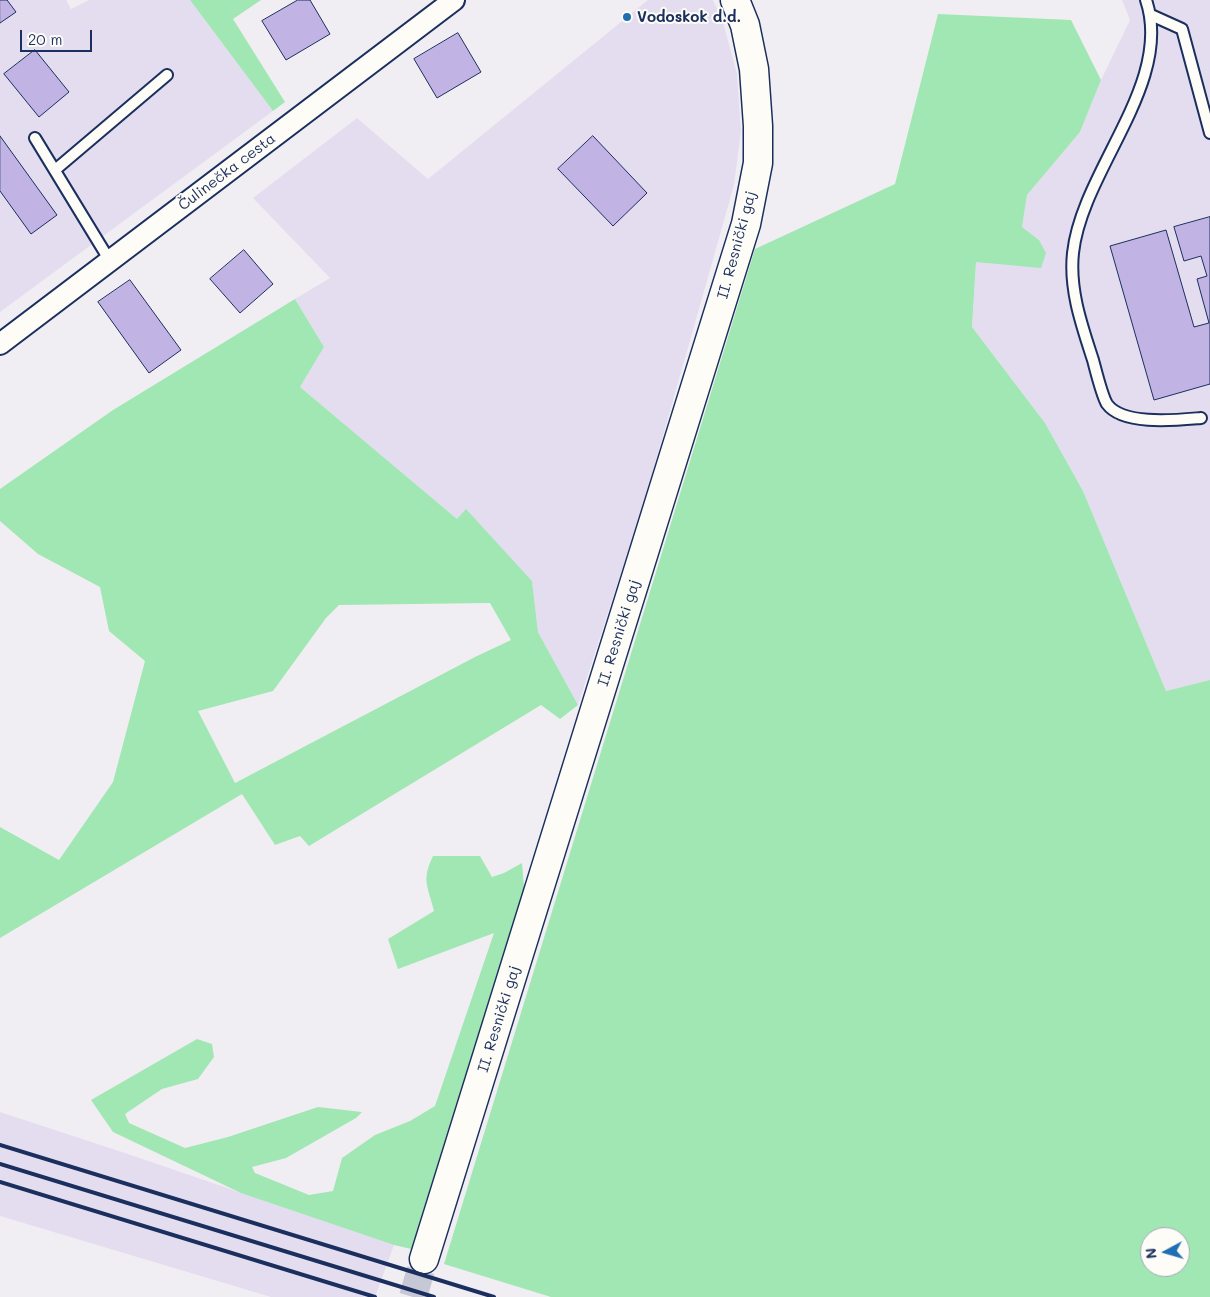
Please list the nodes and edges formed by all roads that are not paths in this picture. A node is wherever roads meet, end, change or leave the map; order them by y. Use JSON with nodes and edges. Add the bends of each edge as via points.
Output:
{"nodes":[{"id":1,"x":454,"y":0,"type":"edge"},
{"id":2,"x":735,"y":0,"type":"edge"},
{"id":3,"x":1146,"y":0,"type":"edge"},
{"id":4,"x":1151,"y":15,"type":"junction"},
{"id":5,"x":167,"y":75,"type":"dead end"},
{"id":6,"x":1210,"y":133,"type":"edge"},
{"id":7,"x":36,"y":138,"type":"dead end"},
{"id":8,"x":55,"y":170,"type":"junction"},
{"id":9,"x":110,"y":260,"type":"junction"},
{"id":10,"x":0,"y":344,"type":"edge"},
{"id":11,"x":1201,"y":418,"type":"dead end"},
{"id":12,"x":424,"y":1259,"type":"tunnel mouth"}],
"edges":[{"from":1,"to":9,"type":"street","name":"Čulinečka cesta"},
{"from":2,"to":12,"type":"street","name":"II. Resnički gaj","via":[[745,25],[754,69],[758,126],[758,163],[746,224]]},
{"from":3,"to":4,"type":"lane"},
{"from":4,"to":6,"type":"lane","via":[[1182,29]]},
{"from":4,"to":11,"type":"lane","via":[[1149,63],[1138,96],[1106,158],[1078,228],[1073,278],[1080,318],[1107,403],[1120,415],[1140,419]]},
{"from":5,"to":8,"type":"lane"},
{"from":7,"to":8,"type":"lane"},
{"from":8,"to":9,"type":"lane"},
{"from":9,"to":10,"type":"street","name":"Čulinečka cesta"}]}
